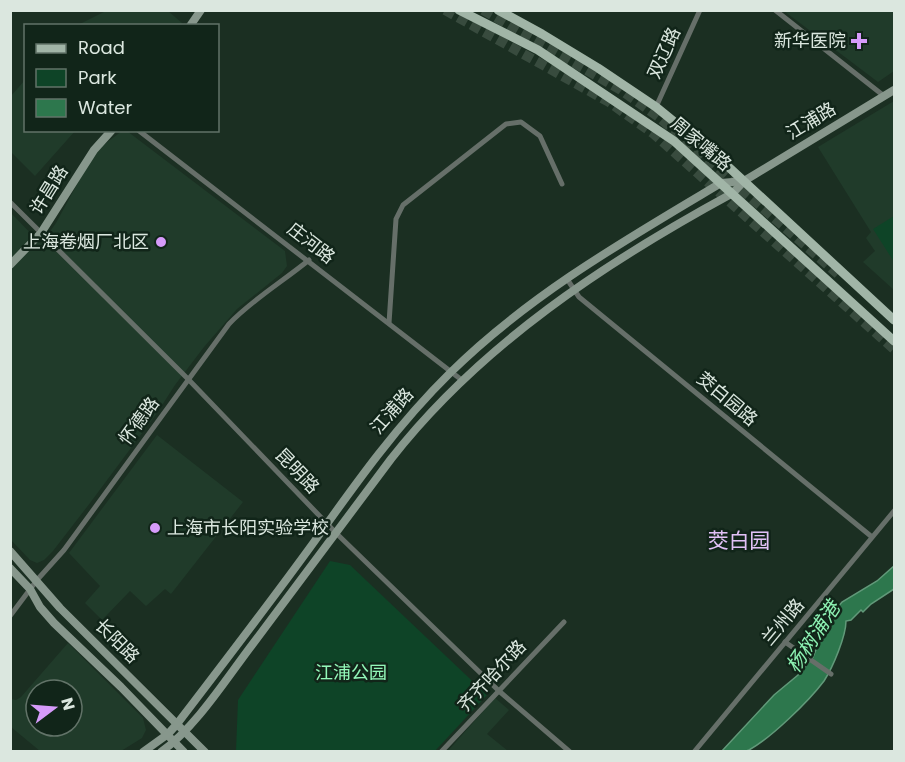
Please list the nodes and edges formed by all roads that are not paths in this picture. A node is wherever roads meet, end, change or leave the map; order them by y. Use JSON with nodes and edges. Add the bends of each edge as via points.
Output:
{"nodes":[{"id":1,"x":201,"y":10,"type":"edge"},
{"id":2,"x":459,"y":10,"type":"edge"},
{"id":3,"x":498,"y":10,"type":"edge"},
{"id":4,"x":700,"y":10,"type":"edge"},
{"id":5,"x":775,"y":10,"type":"edge"},
{"id":6,"x":191,"y":24,"type":"edge"},
{"id":7,"x":894,"y":90,"type":"edge"},
{"id":8,"x":884,"y":96,"type":"junction"},
{"id":9,"x":656,"y":107,"type":"junction"},
{"id":10,"x":110,"y":132,"type":"edge"},
{"id":11,"x":141,"y":132,"type":"edge"},
{"id":12,"x":744,"y":181,"type":"junction"},
{"id":13,"x":721,"y":183,"type":"junction"},
{"id":14,"x":562,"y":184,"type":"dead end"},
{"id":15,"x":733,"y":193,"type":"junction"},
{"id":16,"x":10,"y":202,"type":"edge"},
{"id":17,"x":41,"y":233,"type":"junction"},
{"id":18,"x":309,"y":260,"type":"junction"},
{"id":19,"x":10,"y":265,"type":"edge"},
{"id":20,"x":567,"y":279,"type":"junction"},
{"id":21,"x":573,"y":290,"type":"junction"},
{"id":22,"x":894,"y":320,"type":"edge"},
{"id":23,"x":389,"y":323,"type":"junction"},
{"id":24,"x":894,"y":341,"type":"edge"},
{"id":25,"x":451,"y":371,"type":"junction"},
{"id":26,"x":188,"y":379,"type":"junction"},
{"id":27,"x":463,"y":381,"type":"junction"},
{"id":28,"x":894,"y":511,"type":"edge"},
{"id":29,"x":327,"y":523,"type":"junction"},
{"id":30,"x":336,"y":534,"type":"junction"},
{"id":31,"x":873,"y":537,"type":"junction"},
{"id":32,"x":10,"y":550,"type":"edge"},
{"id":33,"x":10,"y":568,"type":"edge"},
{"id":34,"x":37,"y":580,"type":"junction"},
{"id":35,"x":30,"y":589,"type":"junction"},
{"id":36,"x":10,"y":616,"type":"edge"},
{"id":37,"x":564,"y":622,"type":"dead end"},
{"id":38,"x":785,"y":642,"type":"junction"},
{"id":39,"x":831,"y":674,"type":"dead end"},
{"id":40,"x":499,"y":691,"type":"junction"},
{"id":41,"x":177,"y":724,"type":"junction"},
{"id":42,"x":185,"y":731,"type":"junction"},
{"id":43,"x":168,"y":734,"type":"junction"},
{"id":44,"x":175,"y":742,"type":"junction"},
{"id":45,"x":143,"y":752,"type":"edge"},
{"id":46,"x":161,"y":752,"type":"edge"},
{"id":47,"x":184,"y":752,"type":"edge"},
{"id":48,"x":205,"y":752,"type":"edge"},
{"id":49,"x":441,"y":752,"type":"edge"},
{"id":50,"x":570,"y":752,"type":"edge"},
{"id":51,"x":694,"y":752,"type":"edge"}],
"edges":[{"from":1,"to":6,"type":"main road"},
{"from":2,"to":13,"type":"main road","name":"周家嘴路","via":[[538,50],[649,122]]},
{"from":3,"to":9,"type":"main road","name":"周家嘴路"},
{"from":4,"to":9,"type":"street","name":"双辽路"},
{"from":5,"to":8,"type":"street"},
{"from":7,"to":8,"type":"main road","name":"江浦路"},
{"from":8,"to":12,"type":"main road","name":"江浦路"},
{"from":9,"to":12,"type":"main road","name":"周家嘴路"},
{"from":10,"to":17,"type":"main road","name":"许昌路","via":[[94,150]]},
{"from":11,"to":18,"type":"street","name":"庄河路"},
{"from":12,"to":13,"type":"main road","name":"江浦路"},
{"from":12,"to":15,"type":"main road","name":"江浦路"},
{"from":12,"to":22,"type":"main road","name":"周家嘴路"},
{"from":13,"to":15,"type":"main road","name":"周家嘴路"},
{"from":13,"to":20,"type":"main road","name":"江浦路"},
{"from":14,"to":23,"type":"street","via":[[540,136],[521,122],[506,124],[403,205],[396,219]]},
{"from":15,"to":21,"type":"main road","name":"江浦路"},
{"from":15,"to":24,"type":"main road","name":"周家嘴路"},
{"from":16,"to":17,"type":"street","name":"昆明路"},
{"from":17,"to":19,"type":"main road","name":"许昌路"},
{"from":17,"to":26,"type":"street","name":"昆明路"},
{"from":18,"to":23,"type":"street","name":"庄河路"},
{"from":18,"to":26,"type":"street","name":"怀德路","via":[[244,309]]},
{"from":20,"to":21,"type":"street","name":"茭白园路"},
{"from":20,"to":25,"type":"main road","name":"江浦路"},
{"from":21,"to":27,"type":"main road","name":"江浦路","via":[[516,333]]},
{"from":21,"to":31,"type":"street","name":"茭白园路"},
{"from":23,"to":25,"type":"street","name":"庄河路"},
{"from":25,"to":27,"type":"street","name":"庄河路"},
{"from":25,"to":29,"type":"main road","name":"江浦路","via":[[387,442]]},
{"from":26,"to":29,"type":"street","name":"昆明路"},
{"from":26,"to":34,"type":"street","name":"怀德路"},
{"from":27,"to":30,"type":"main road","name":"江浦路","via":[[402,446]]},
{"from":28,"to":31,"type":"street","name":"兰州路"},
{"from":29,"to":30,"type":"street","name":"昆明路"},
{"from":29,"to":41,"type":"main road","name":"江浦路"},
{"from":30,"to":40,"type":"street","name":"昆明路"},
{"from":30,"to":42,"type":"main road","name":"江浦路"},
{"from":31,"to":38,"type":"street","name":"兰州路"},
{"from":32,"to":34,"type":"main road","name":"长阳路"},
{"from":33,"to":35,"type":"main road","name":"长阳路"},
{"from":34,"to":35,"type":"street","name":"怀德路"},
{"from":34,"to":41,"type":"main road","name":"长阳路","via":[[60,608]]},
{"from":35,"to":36,"type":"street","name":"怀德路"},
{"from":35,"to":43,"type":"main road","name":"长阳路","via":[[54,623]]},
{"from":37,"to":40,"type":"street","name":"齐齐哈尔路"},
{"from":38,"to":39,"type":"street"},
{"from":38,"to":51,"type":"street","name":"兰州路"},
{"from":40,"to":49,"type":"street","name":"齐齐哈尔路"},
{"from":40,"to":50,"type":"street","name":"昆明路"},
{"from":41,"to":42,"type":"main road","name":"长阳路"},
{"from":41,"to":43,"type":"main road","name":"江浦路"},
{"from":42,"to":44,"type":"main road","name":"江浦路"},
{"from":42,"to":48,"type":"main road","name":"长阳路"},
{"from":43,"to":44,"type":"main road","name":"长阳路"},
{"from":43,"to":45,"type":"main road","name":"江浦路"},
{"from":44,"to":46,"type":"main road","name":"江浦路"},
{"from":44,"to":47,"type":"main road","name":"长阳路"}]}
